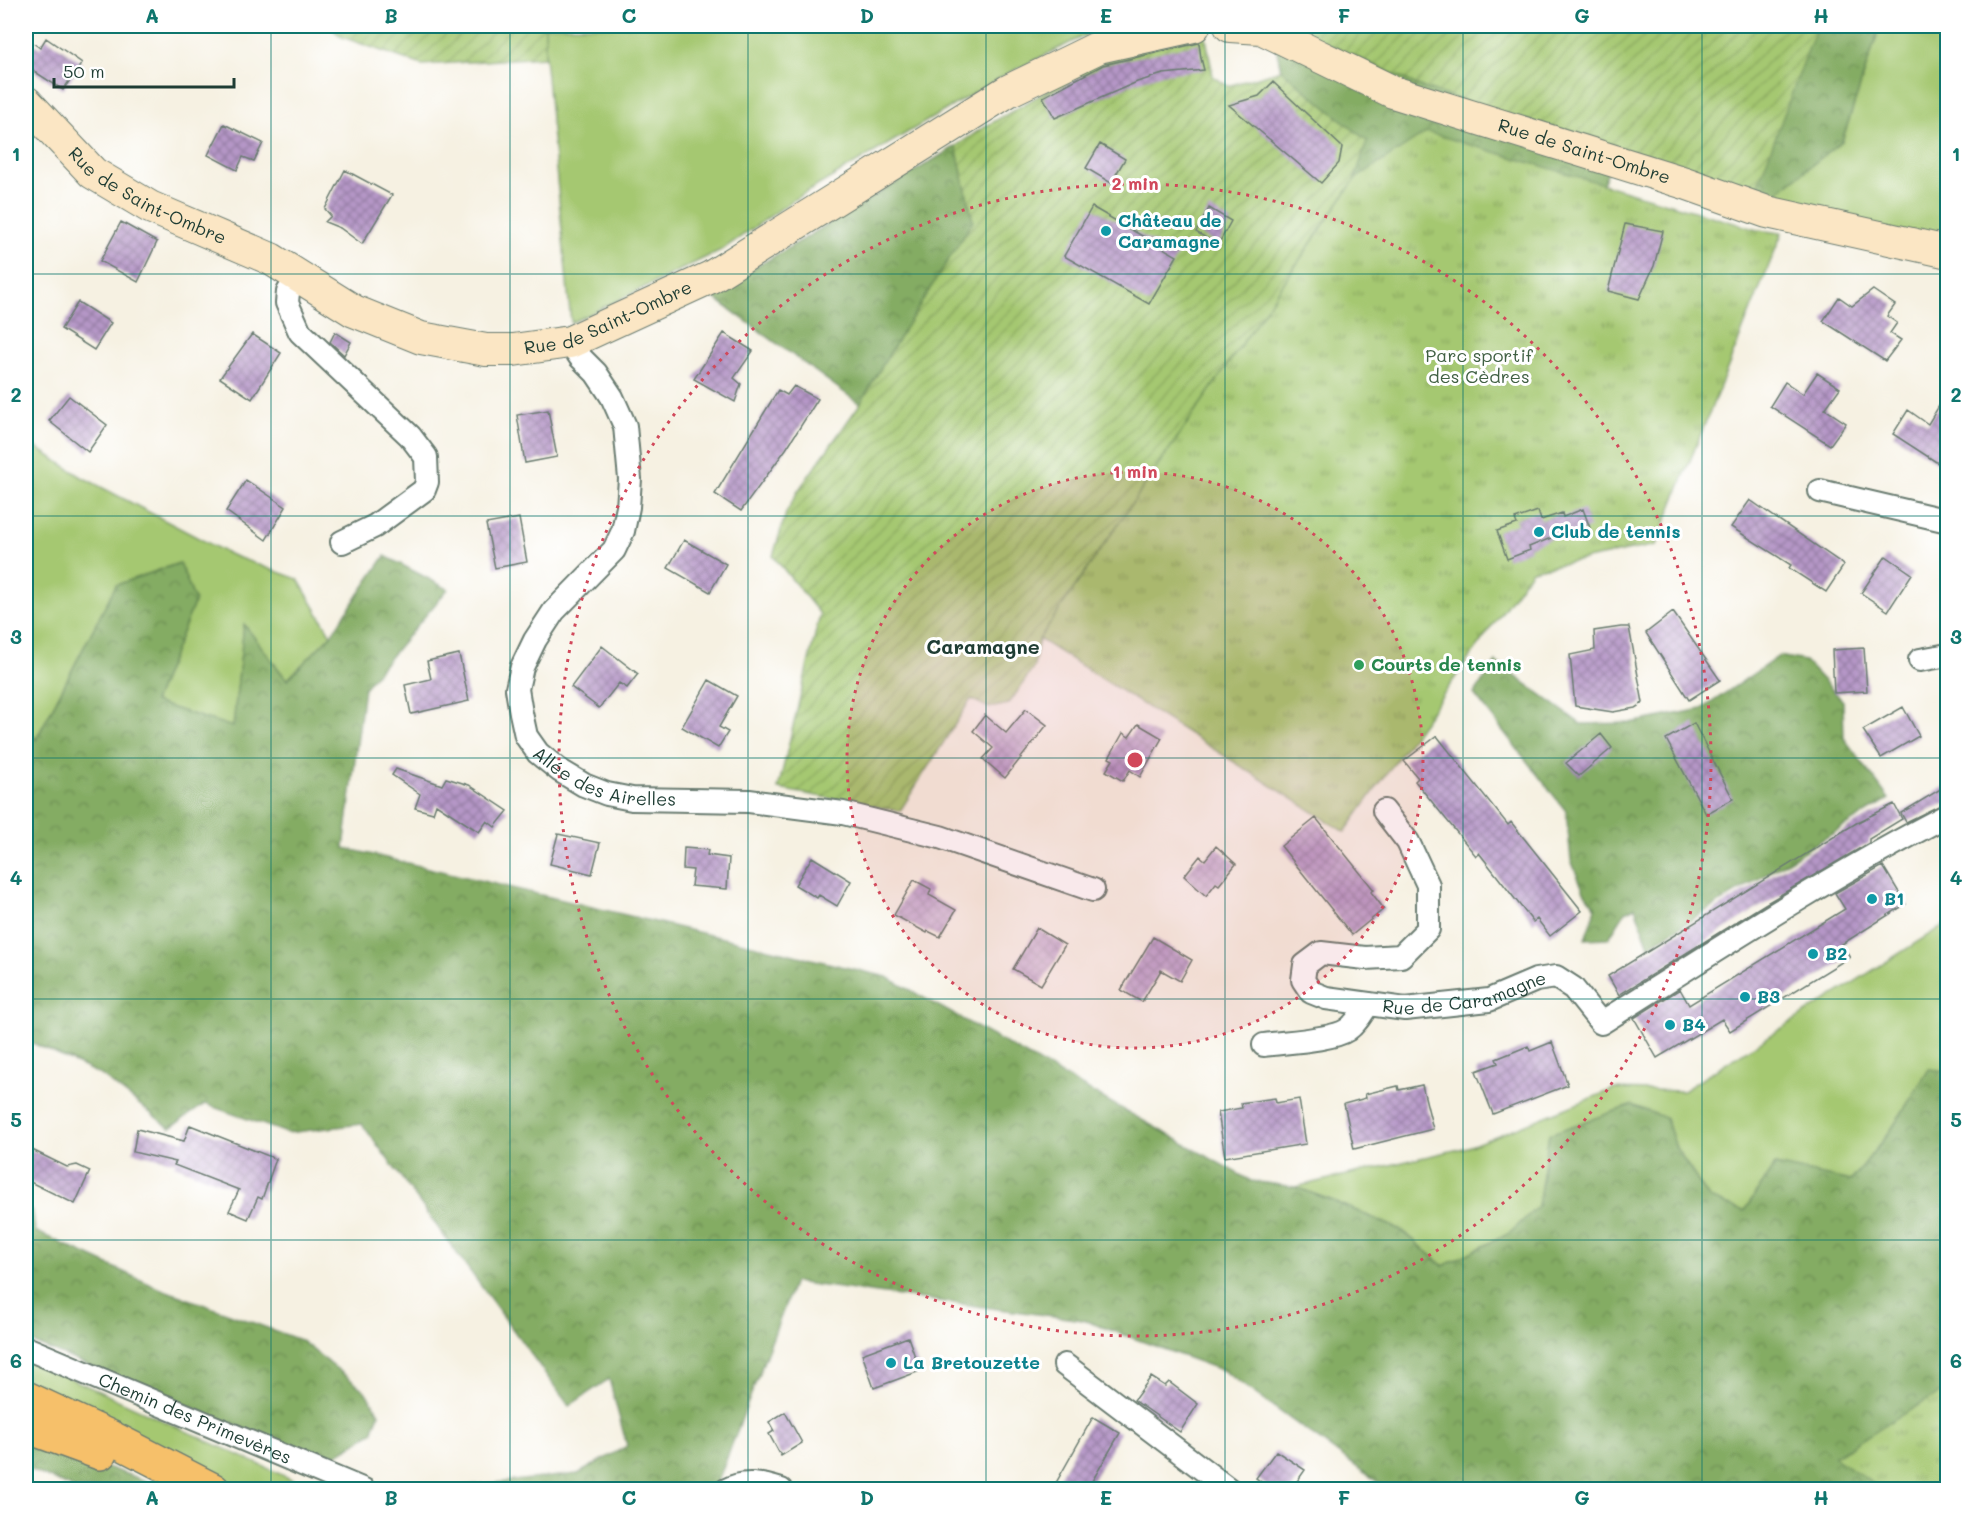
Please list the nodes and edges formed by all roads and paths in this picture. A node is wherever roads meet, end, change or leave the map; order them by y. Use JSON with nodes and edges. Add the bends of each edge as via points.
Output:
{"nodes":[{"id":1,"x":1194,"y":26,"type":"edge"},
{"id":2,"x":1230,"y":26,"type":"edge"},
{"id":3,"x":1261,"y":27,"type":"edge"},
{"id":4,"x":26,"y":102,"type":"edge"},
{"id":5,"x":1947,"y":252,"type":"edge"},
{"id":6,"x":308,"y":280,"type":"junction"},
{"id":7,"x":570,"y":342,"type":"junction"},
{"id":8,"x":1820,"y":491,"type":"dead end"},
{"id":9,"x":1947,"y":520,"type":"edge"},
{"id":10,"x":342,"y":542,"type":"dead end"},
{"id":11,"x":1947,"y":655,"type":"edge"},
{"id":12,"x":1920,"y":660,"type":"dead end"},
{"id":13,"x":1384,"y":811,"type":"dead end"},
{"id":14,"x":1947,"y":815,"type":"edge"},
{"id":15,"x":1093,"y":890,"type":"dead end"},
{"id":16,"x":1368,"y":1004,"type":"junction"},
{"id":17,"x":1264,"y":1045,"type":"dead end"},
{"id":18,"x":26,"y":1348,"type":"edge"},
{"id":19,"x":1065,"y":1365,"type":"dead end"},
{"id":20,"x":26,"y":1398,"type":"edge"},
{"id":21,"x":26,"y":1426,"type":"edge"},
{"id":22,"x":200,"y":1490,"type":"edge"},
{"id":23,"x":213,"y":1490,"type":"edge"},
{"id":24,"x":364,"y":1490,"type":"edge"},
{"id":25,"x":726,"y":1490,"type":"edge"},
{"id":26,"x":781,"y":1490,"type":"edge"},
{"id":27,"x":1230,"y":1490,"type":"edge"}],
"edges":[{"from":1,"to":7,"type":"street","name":"Rue de Saint-Ombre","via":[[1099,47],[1008,92],[711,277]]},
{"from":2,"to":3,"type":"street","name":"Rue de Saint-Ombre"},
{"from":3,"to":5,"type":"street","name":"Rue de Saint-Ombre","via":[[1393,92],[1767,212]]},
{"from":4,"to":6,"type":"street","name":"Rue de Saint-Ombre","via":[[93,173],[150,207],[271,259]]},
{"from":6,"to":7,"type":"street","name":"Rue de Saint-Ombre","via":[[354,311],[421,338],[486,350]]},
{"from":6,"to":10,"type":"street","via":[[294,283],[288,292],[287,303],[300,332],[410,436],[426,457],[424,490],[375,526]]},
{"from":7,"to":15,"type":"street","name":"Allée des Airelles","via":[[596,372],[625,426],[630,479],[628,507],[614,550],[554,611],[522,667],[517,689],[520,713],[526,736],[538,753],[584,785],[607,794],[632,799],[749,801],[843,813],[940,837]]},
{"from":8,"to":9,"type":"street"},
{"from":11,"to":12,"type":"street"},
{"from":13,"to":16,"type":"street","name":"Rue de Caramagne","via":[[1408,842],[1428,885],[1428,929],[1401,956],[1365,958],[1321,953],[1305,965],[1303,980],[1311,992],[1326,998]]},
{"from":14,"to":16,"type":"street","name":"Rue de Caramagne","via":[[1744,932],[1601,1023],[1573,988],[1556,977],[1536,980],[1489,1000],[1405,1009]]},
{"from":16,"to":17,"type":"street","via":[[1345,1032]]},
{"from":18,"to":24,"type":"street","name":"Chemin des Primevères"},
{"from":19,"to":27,"type":"street"},
{"from":20,"to":23,"type":"highway"},
{"from":21,"to":22,"type":"highway"},
{"from":25,"to":26,"type":"street","via":[[734,1485],[761,1483]]}]}
